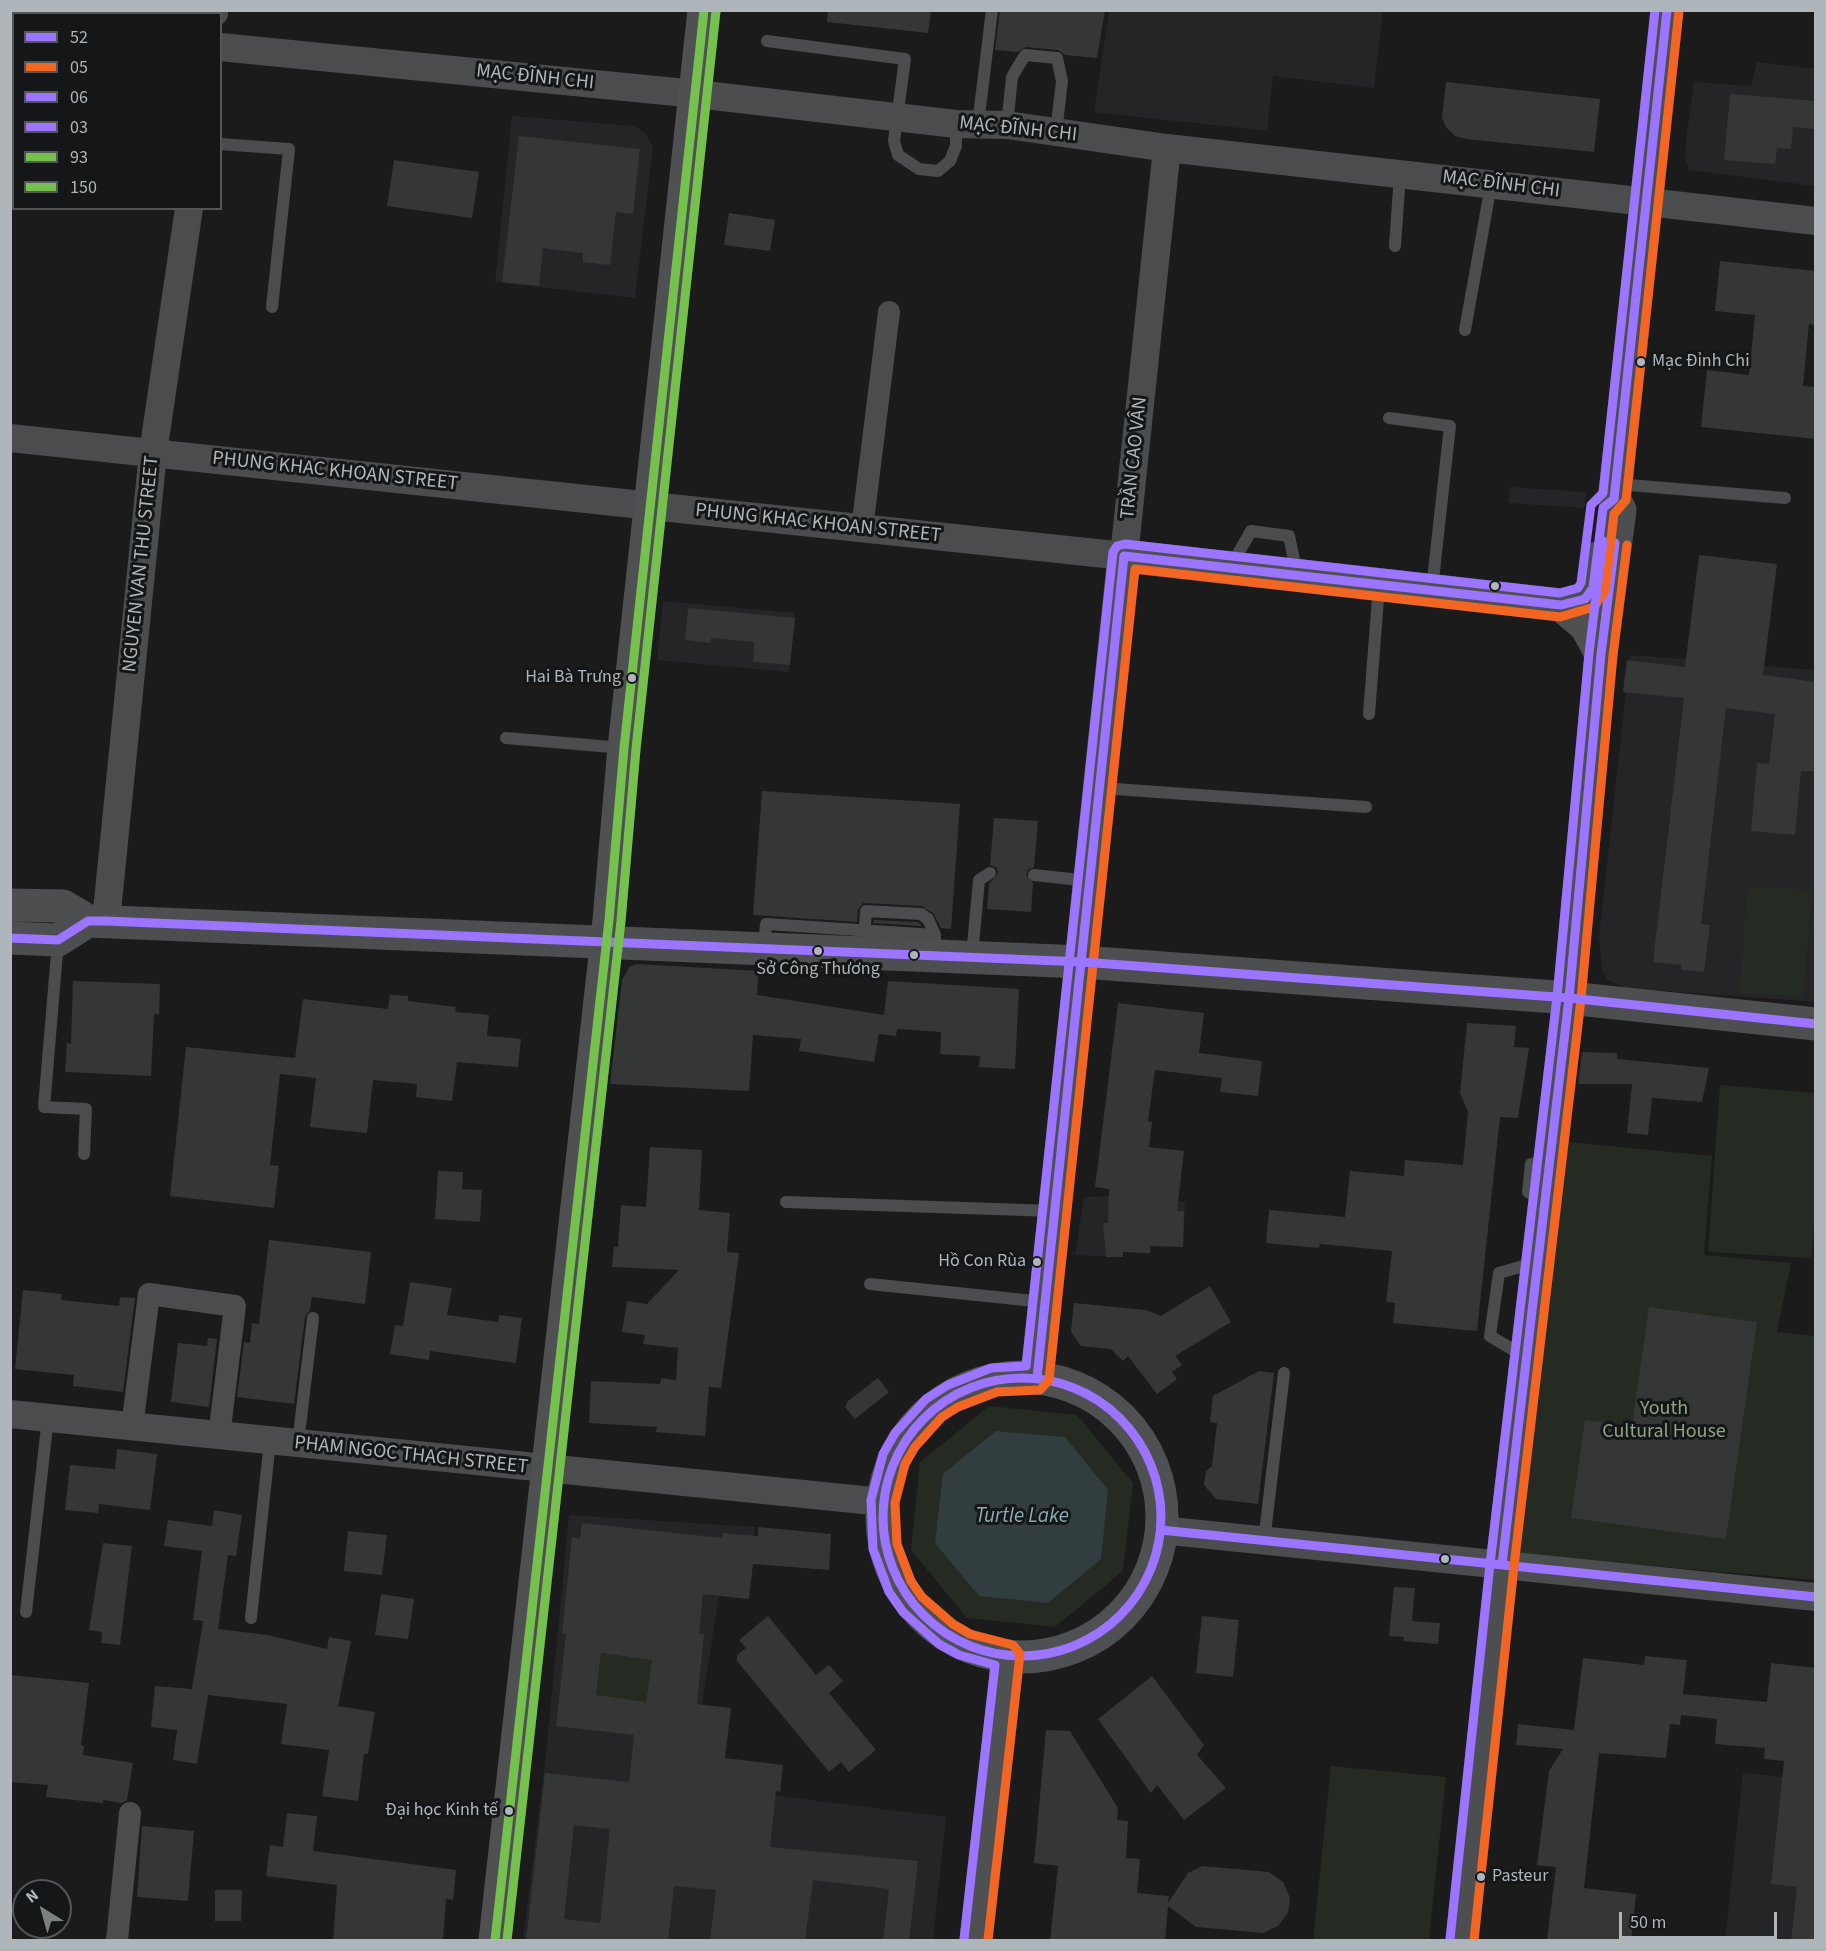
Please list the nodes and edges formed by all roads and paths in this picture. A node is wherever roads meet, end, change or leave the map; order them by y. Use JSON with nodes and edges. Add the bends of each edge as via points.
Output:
{"nodes":[{"id":1,"x":704,"y":10,"type":"edge"},
{"id":2,"x":992,"y":10,"type":"edge"},
{"id":3,"x":1667,"y":10,"type":"edge"},
{"id":4,"x":767,"y":41,"type":"dead end"},
{"id":5,"x":222,"y":47,"type":"edge"},
{"id":6,"x":12,"y":62,"type":"edge"},
{"id":7,"x":10,"y":79,"type":"edge"},
{"id":8,"x":696,"y":94,"type":"junction"},
{"id":9,"x":899,"y":115,"type":"junction"},
{"id":10,"x":967,"y":124,"type":"junction"},
{"id":11,"x":1007,"y":125,"type":"junction"},
{"id":12,"x":1056,"y":132,"type":"junction"},
{"id":13,"x":222,"y":144,"type":"edge"},
{"id":14,"x":1167,"y":148,"type":"junction"},
{"id":15,"x":1400,"y":173,"type":"junction"},
{"id":16,"x":1491,"y":184,"type":"junction"},
{"id":17,"x":1644,"y":202,"type":"junction"},
{"id":18,"x":189,"y":210,"type":"edge"},
{"id":19,"x":1815,"y":220,"type":"edge"},
{"id":20,"x":1395,"y":246,"type":"dead end"},
{"id":21,"x":272,"y":307,"type":"dead end"},
{"id":22,"x":889,"y":312,"type":"dead end"},
{"id":23,"x":1465,"y":330,"type":"dead end"},
{"id":24,"x":1389,"y":418,"type":"dead end"},
{"id":25,"x":10,"y":438,"type":"edge"},
{"id":26,"x":153,"y":453,"type":"junction"},
{"id":27,"x":1615,"y":491,"type":"junction"},
{"id":28,"x":1785,"y":498,"type":"dead end"},
{"id":29,"x":651,"y":506,"type":"junction"},
{"id":30,"x":862,"y":529,"type":"junction"},
{"id":31,"x":1124,"y":556,"type":"junction"},
{"id":32,"x":1379,"y":585,"type":"junction"},
{"id":33,"x":1431,"y":591,"type":"junction"},
{"id":34,"x":1561,"y":605,"type":"junction"},
{"id":35,"x":1601,"y":654,"type":"junction"},
{"id":36,"x":1369,"y":714,"type":"dead end"},
{"id":37,"x":506,"y":738,"type":"dead end"},
{"id":38,"x":624,"y":748,"type":"junction"},
{"id":39,"x":1100,"y":788,"type":"junction"},
{"id":40,"x":1366,"y":807,"type":"dead end"},
{"id":41,"x":990,"y":873,"type":"dead end"},
{"id":42,"x":1034,"y":875,"type":"dead end"},
{"id":43,"x":1090,"y":882,"type":"junction"},
{"id":44,"x":10,"y":905,"type":"edge"},
{"id":45,"x":86,"y":916,"type":"junction"},
{"id":46,"x":10,"y":938,"type":"edge"},
{"id":47,"x":58,"y":940,"type":"junction"},
{"id":48,"x":864,"y":942,"type":"junction"},
{"id":49,"x":606,"y":944,"type":"junction"},
{"id":50,"x":935,"y":946,"type":"junction"},
{"id":51,"x":971,"y":958,"type":"junction"},
{"id":52,"x":1082,"y":962,"type":"junction"},
{"id":53,"x":1569,"y":998,"type":"junction"},
{"id":54,"x":1815,"y":1024,"type":"edge"},
{"id":55,"x":84,"y":1154,"type":"dead end"},
{"id":56,"x":786,"y":1202,"type":"dead end"},
{"id":57,"x":1055,"y":1211,"type":"junction"},
{"id":58,"x":870,"y":1284,"type":"dead end"},
{"id":59,"x":1046,"y":1302,"type":"junction"},
{"id":60,"x":313,"y":1318,"type":"dead end"},
{"id":61,"x":1284,"y":1373,"type":"dead end"},
{"id":62,"x":1037,"y":1378,"type":"junction"},
{"id":63,"x":10,"y":1414,"type":"edge"},
{"id":64,"x":48,"y":1418,"type":"junction"},
{"id":65,"x":132,"y":1427,"type":"junction"},
{"id":66,"x":219,"y":1436,"type":"junction"},
{"id":67,"x":284,"y":1443,"type":"junction"},
{"id":68,"x":547,"y":1470,"type":"junction"},
{"id":69,"x":883,"y":1502,"type":"junction"},
{"id":70,"x":1161,"y":1530,"type":"junction"},
{"id":71,"x":1264,"y":1541,"type":"junction"},
{"id":72,"x":1502,"y":1565,"type":"junction"},
{"id":73,"x":1815,"y":1597,"type":"edge"},
{"id":74,"x":26,"y":1612,"type":"dead end"},
{"id":75,"x":251,"y":1618,"type":"dead end"},
{"id":76,"x":1008,"y":1656,"type":"junction"},
{"id":77,"x":130,"y":1813,"type":"dead end"},
{"id":78,"x":117,"y":1941,"type":"edge"},
{"id":79,"x":495,"y":1941,"type":"edge"},
{"id":80,"x":976,"y":1941,"type":"edge"},
{"id":81,"x":1462,"y":1941,"type":"edge"}],
"edges":[{"from":1,"to":8,"type":"main road"},
{"from":2,"to":10,"type":"lane"},
{"from":3,"to":17,"type":"main road"},
{"from":4,"to":9,"type":"lane","via":[[904,59]]},
{"from":5,"to":8,"type":"street","name":"MẠC ĐĨNH CHI"},
{"from":6,"to":7,"type":"lane"},
{"from":8,"to":9,"type":"street","name":"MẠC ĐĨNH CHI"},
{"from":8,"to":29,"type":"main road"},
{"from":9,"to":10,"type":"street","name":"MẠC ĐĨNH CHI"},
{"from":9,"to":10,"type":"lane","via":[[894,141],[898,155],[919,169],[938,171],[950,161]]},
{"from":10,"to":11,"type":"street","name":"MẠC ĐĨNH CHI"},
{"from":11,"to":12,"type":"street","name":"MẠC ĐĨNH CHI"},
{"from":11,"to":12,"type":"lane","via":[[1012,77],[1025,55],[1057,57],[1062,81]]},
{"from":12,"to":14,"type":"street","name":"MẠC ĐĨNH CHI"},
{"from":13,"to":21,"type":"lane","via":[[288,149]]},
{"from":14,"to":15,"type":"street","name":"MẠC ĐĨNH CHI"},
{"from":14,"to":31,"type":"street","name":"TRẦN CAO VÂN"},
{"from":15,"to":16,"type":"street","name":"MẠC ĐĨNH CHI"},
{"from":15,"to":20,"type":"lane"},
{"from":16,"to":17,"type":"street","name":"MẠC ĐĨNH CHI"},
{"from":16,"to":23,"type":"lane"},
{"from":17,"to":19,"type":"street","name":"MẠC ĐĨNH CHI"},
{"from":17,"to":27,"type":"main road"},
{"from":18,"to":26,"type":"street","name":"NGUYEN VAN THU STREET"},
{"from":22,"to":30,"type":"street"},
{"from":24,"to":33,"type":"lane","via":[[1450,426]]},
{"from":25,"to":26,"type":"street","name":"PHUNG KHAC KHOAN STREET"},
{"from":26,"to":29,"type":"street","name":"PHUNG KHAC KHOAN STREET"},
{"from":26,"to":45,"type":"street","name":"NGUYEN VAN THU STREET"},
{"from":27,"to":28,"type":"lane"},
{"from":27,"to":34,"type":"main road","via":[[1604,508],[1593,588],[1584,598]]},
{"from":27,"to":35,"type":"main road","via":[[1620,510]]},
{"from":29,"to":30,"type":"street","name":"PHUNG KHAC KHOAN STREET"},
{"from":29,"to":38,"type":"main road"},
{"from":30,"to":31,"type":"street","name":"PHUNG KHAC KHOAN STREET"},
{"from":31,"to":32,"type":"main road","name":"PHUNG KHAC KHOAN STREET"},
{"from":31,"to":39,"type":"main road","name":"TRẦN CAO VÂN"},
{"from":32,"to":33,"type":"main road","name":"PHUNG KHAC KHOAN STREET"},
{"from":32,"to":36,"type":"lane"},
{"from":33,"to":34,"type":"main road","name":"PHUNG KHAC KHOAN STREET"},
{"from":34,"to":35,"type":"main road","via":[[1586,627]]},
{"from":35,"to":53,"type":"main road"},
{"from":37,"to":38,"type":"lane"},
{"from":38,"to":49,"type":"main road"},
{"from":39,"to":40,"type":"lane"},
{"from":39,"to":43,"type":"main road","name":"TRẦN CAO VÂN"},
{"from":41,"to":51,"type":"lane","via":[[979,880]]},
{"from":42,"to":43,"type":"lane"},
{"from":43,"to":52,"type":"main road","name":"TRẦN CAO VÂN"},
{"from":44,"to":45,"type":"main road"},
{"from":45,"to":47,"type":"main road"},
{"from":45,"to":49,"type":"main road"},
{"from":46,"to":47,"type":"main road"},
{"from":47,"to":55,"type":"lane","via":[[44,1107],[86,1109]]},
{"from":48,"to":49,"type":"main road","via":[[765,937]]},
{"from":48,"to":50,"type":"main road"},
{"from":48,"to":50,"type":"lane","via":[[866,911],[921,914],[928,919]]},
{"from":49,"to":68,"type":"main road"},
{"from":50,"to":51,"type":"main road"},
{"from":51,"to":52,"type":"main road"},
{"from":52,"to":53,"type":"main road"},
{"from":52,"to":57,"type":"main road","name":"TRẦN CAO VÂN"},
{"from":53,"to":54,"type":"main road"},
{"from":53,"to":72,"type":"main road"},
{"from":56,"to":57,"type":"lane"},
{"from":57,"to":59,"type":"main road","name":"TRẦN CAO VÂN"},
{"from":58,"to":59,"type":"lane"},
{"from":59,"to":62,"type":"main road","name":"TRẦN CAO VÂN"},
{"from":60,"to":67,"type":"lane"},
{"from":61,"to":71,"type":"lane"},
{"from":62,"to":69,"type":"main road","via":[[994,1380],[953,1395],[934,1408],[900,1450]]},
{"from":62,"to":70,"type":"main road","via":[[1059,1382],[1099,1399],[1131,1429],[1156,1477]]},
{"from":63,"to":64,"type":"street","name":"PHAM NGOC THACH STREET"},
{"from":64,"to":65,"type":"street","name":"PHAM NGOC THACH STREET"},
{"from":64,"to":74,"type":"lane"},
{"from":65,"to":66,"type":"street","name":"PHAM NGOC THACH STREET"},
{"from":65,"to":66,"type":"street","via":[[149,1294],[235,1306]]},
{"from":66,"to":67,"type":"street","name":"PHAM NGOC THACH STREET"},
{"from":67,"to":68,"type":"street","name":"PHAM NGOC THACH STREET"},
{"from":67,"to":75,"type":"lane"},
{"from":68,"to":69,"type":"street","name":"PHAM NGOC THACH STREET"},
{"from":68,"to":79,"type":"main road"},
{"from":69,"to":76,"type":"main road","via":[[885,1546],[900,1587],[913,1605],[965,1645]]},
{"from":70,"to":71,"type":"street"},
{"from":70,"to":76,"type":"main road","via":[[1157,1552],[1144,1582],[1110,1625],[1072,1647],[1052,1653]]},
{"from":71,"to":72,"type":"street"},
{"from":72,"to":73,"type":"street"},
{"from":72,"to":81,"type":"main road"},
{"from":76,"to":80,"type":"main road"},
{"from":77,"to":78,"type":"street"}]}
